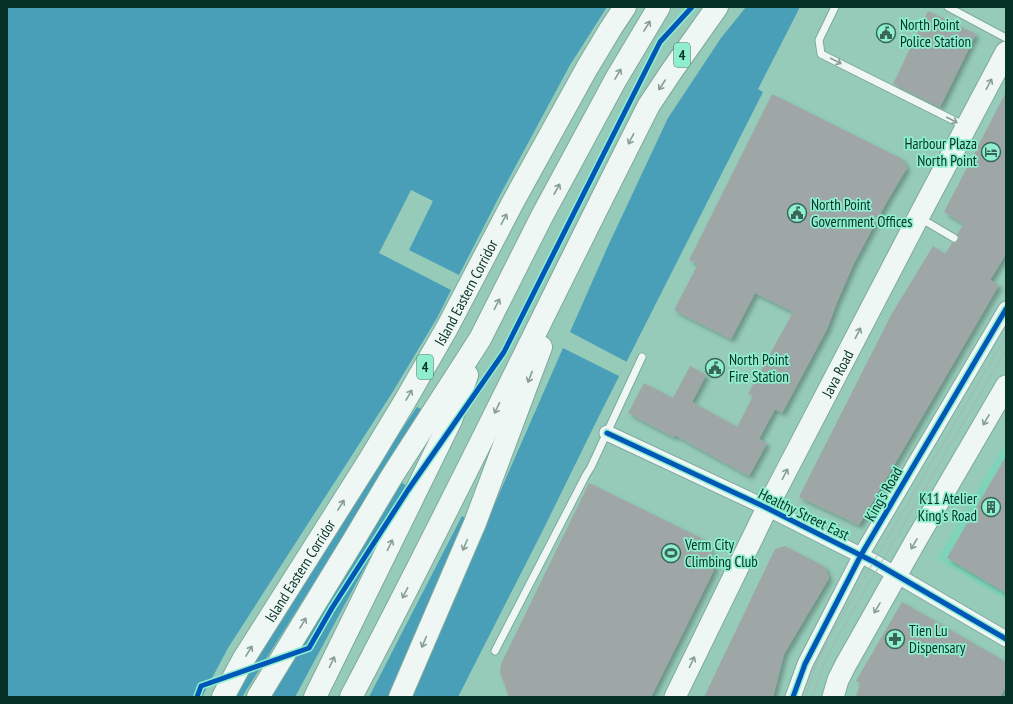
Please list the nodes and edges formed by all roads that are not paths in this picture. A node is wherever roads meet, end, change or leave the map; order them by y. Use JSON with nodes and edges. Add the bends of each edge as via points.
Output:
{"nodes":[{"id":1,"x":625,"y":7,"type":"edge"},
{"id":2,"x":659,"y":7,"type":"edge"},
{"id":3,"x":717,"y":7,"type":"edge"},
{"id":4,"x":835,"y":7,"type":"edge"},
{"id":5,"x":948,"y":7,"type":"edge"},
{"id":6,"x":1006,"y":38,"type":"edge"},
{"id":7,"x":1006,"y":52,"type":"edge"},
{"id":8,"x":966,"y":126,"type":"junction"},
{"id":9,"x":918,"y":216,"type":"junction"},
{"id":10,"x":584,"y":236,"type":"junction"},
{"id":11,"x":954,"y":238,"type":"dead end"},
{"id":12,"x":1006,"y":309,"type":"edge"},
{"id":13,"x":480,"y":339,"type":"junction"},
{"id":14,"x":642,"y":357,"type":"dead end"},
{"id":15,"x":1006,"y":386,"type":"edge"},
{"id":16,"x":607,"y":433,"type":"junction"},
{"id":17,"x":767,"y":508,"type":"junction"},
{"id":18,"x":861,"y":555,"type":"junction"},
{"id":19,"x":896,"y":574,"type":"junction"},
{"id":20,"x":1006,"y":639,"type":"edge"},
{"id":21,"x":494,"y":651,"type":"dead end"},
{"id":22,"x":223,"y":697,"type":"edge"},
{"id":23,"x":258,"y":697,"type":"edge"},
{"id":24,"x":315,"y":697,"type":"edge"},
{"id":25,"x":351,"y":697,"type":"edge"},
{"id":26,"x":400,"y":697,"type":"edge"},
{"id":27,"x":675,"y":697,"type":"edge"},
{"id":28,"x":793,"y":697,"type":"edge"},
{"id":29,"x":833,"y":697,"type":"edge"}],
"edges":[{"from":22,"to":1,"type":"highway","name":"Island Eastern Corridor","number":"4","one_way":true,"via":[[243,660],[405,401],[587,68]]},
{"from":13,"to":2,"type":"highway","one_way":true,"via":[[542,216],[616,79]]},
{"from":3,"to":10,"type":"highway","number":"4","one_way":true,"via":[[649,105]]},
{"from":4,"to":8,"type":"lane","one_way":true,"via":[[819,40],[821,54]]},
{"from":5,"to":6,"type":"lane"},
{"from":8,"to":7,"type":"main road","name":"Java Road","one_way":true},
{"from":8,"to":9,"type":"main road","name":"Java Road"},
{"from":9,"to":11,"type":"lane"},
{"from":17,"to":9,"type":"main road","name":"Java Road","one_way":true},
{"from":10,"to":25,"type":"highway","number":"4","one_way":true},
{"from":10,"to":26,"type":"highway","one_way":true,"via":[[475,523]]},
{"from":12,"to":18,"type":"street","name":"King's Road"},
{"from":23,"to":13,"type":"highway","one_way":true,"via":[[392,476]]},
{"from":24,"to":13,"type":"highway","one_way":true,"via":[[451,420]]},
{"from":14,"to":16,"type":"lane"},
{"from":15,"to":19,"type":"main road","one_way":true},
{"from":16,"to":17,"type":"street","name":"Healthy Street East"},
{"from":16,"to":21,"type":"lane","via":[[592,467]]},
{"from":17,"to":18,"type":"street","name":"Healthy Street East"},
{"from":27,"to":17,"type":"main road","name":"Java Road","one_way":true},
{"from":18,"to":19,"type":"street","name":"Healthy Street East"},
{"from":18,"to":28,"type":"street","name":"King's Road","via":[[805,664]]},
{"from":19,"to":20,"type":"street","name":"Healthy Street East"},
{"from":19,"to":29,"type":"main road","one_way":true,"via":[[845,666]]}]}
